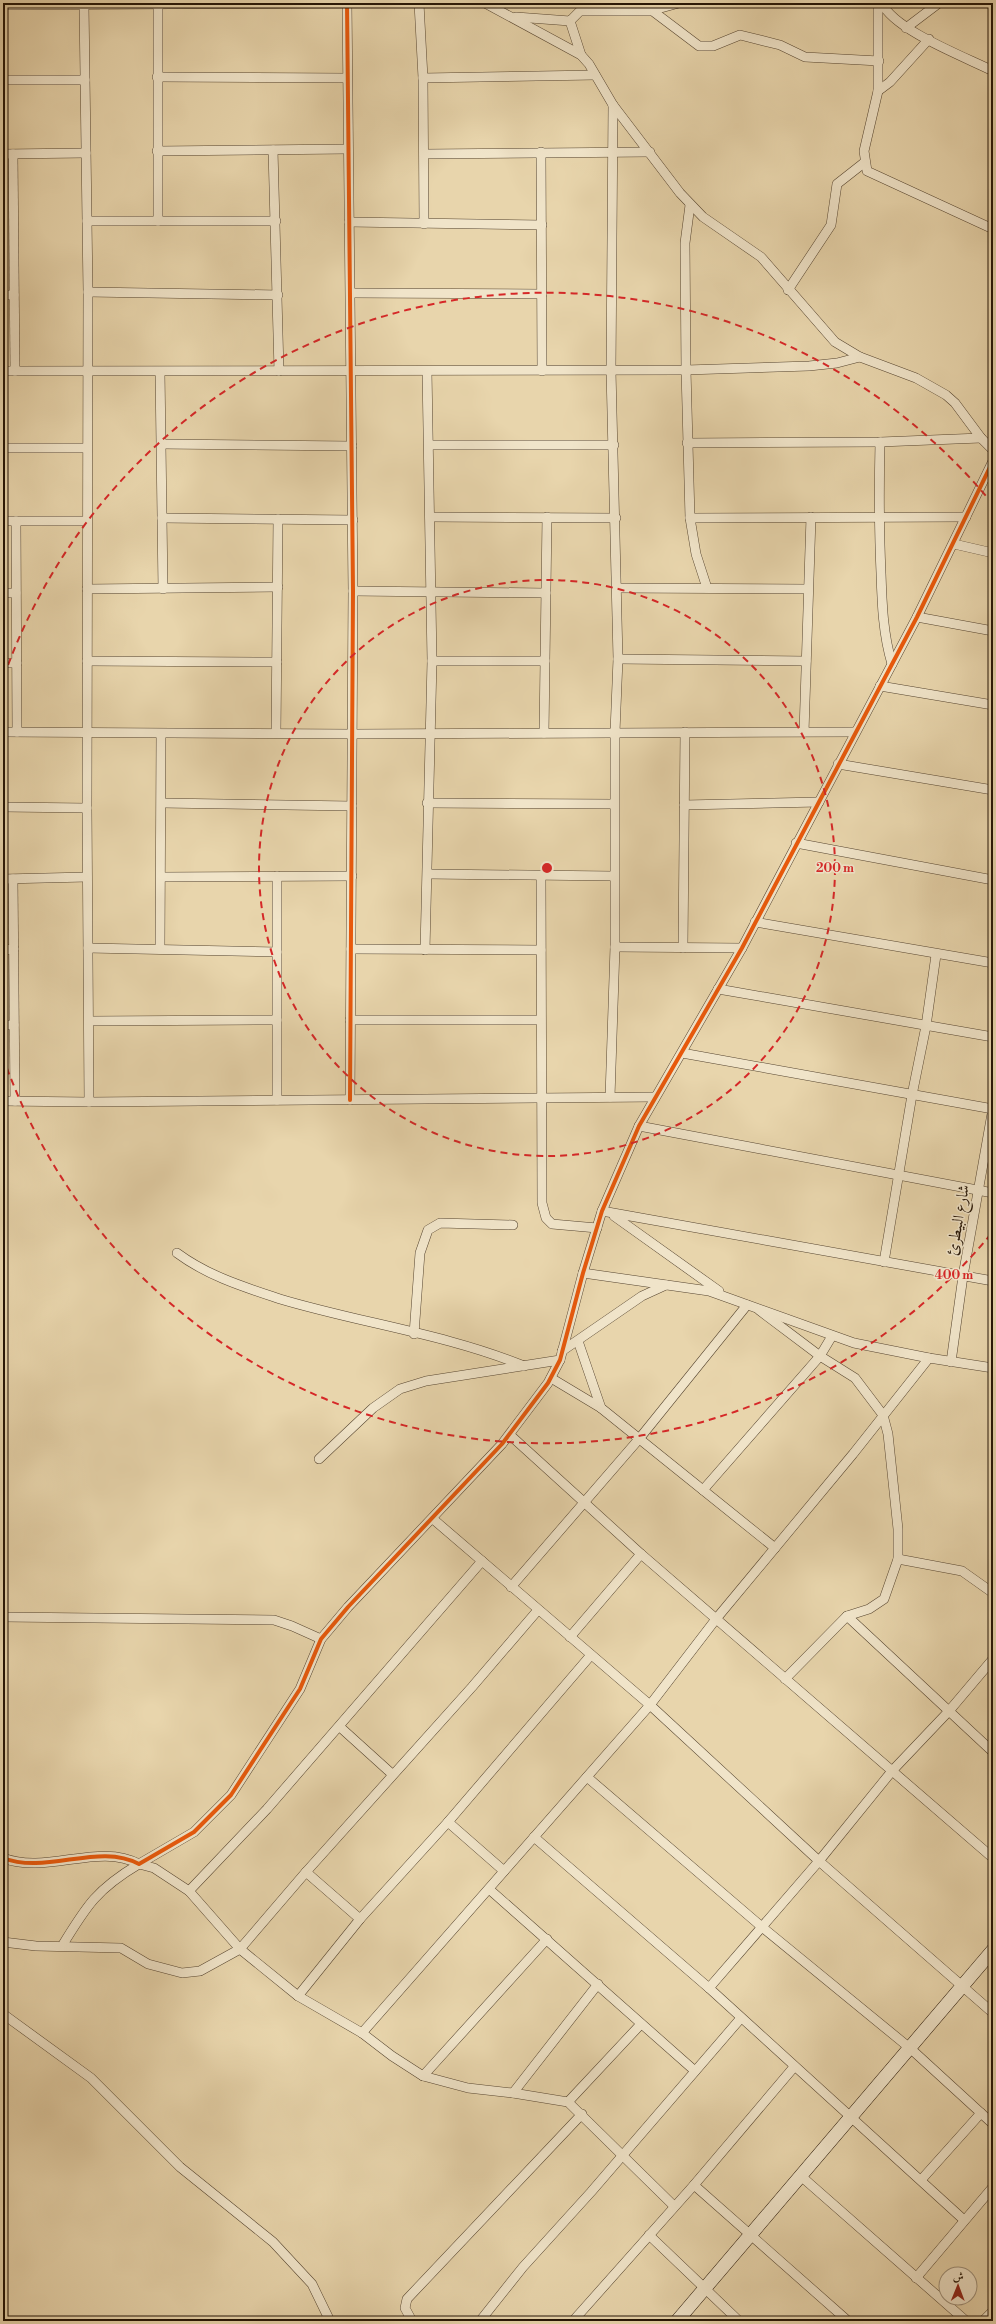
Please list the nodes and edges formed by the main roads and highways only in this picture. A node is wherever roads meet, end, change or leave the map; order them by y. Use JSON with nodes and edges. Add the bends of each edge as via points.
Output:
{"nodes":[{"id":1,"x":993,"y":1950,"type":"edge"},
{"id":2,"x":677,"y":2321,"type":"edge"}],
"edges":[{"from":1,"to":2,"type":"main road"}]}
